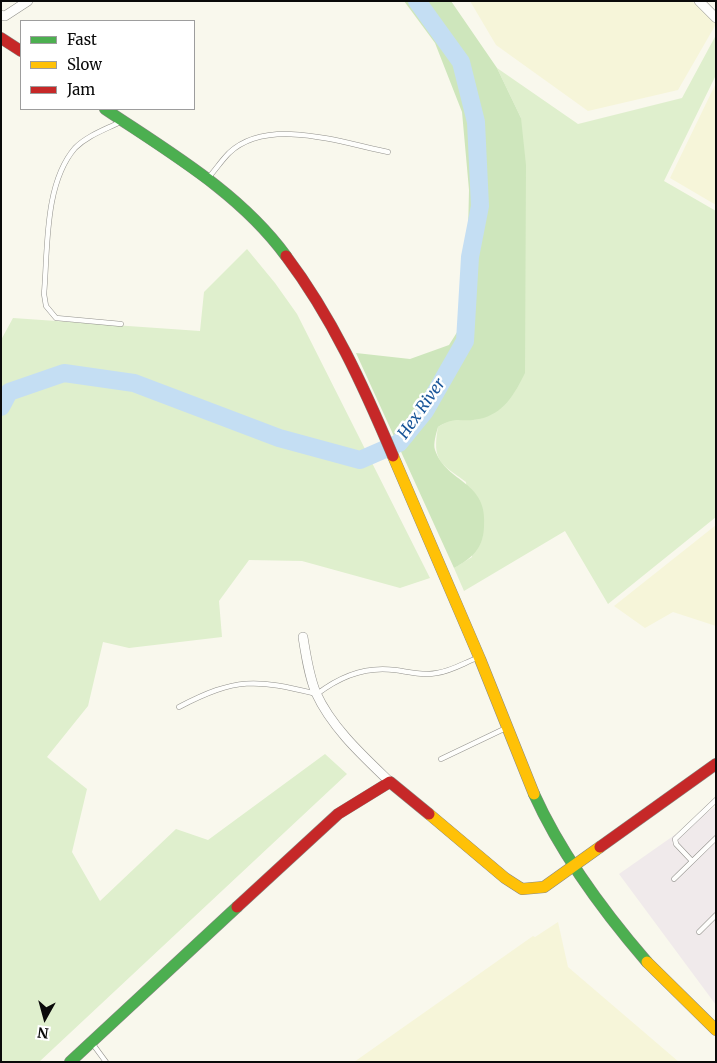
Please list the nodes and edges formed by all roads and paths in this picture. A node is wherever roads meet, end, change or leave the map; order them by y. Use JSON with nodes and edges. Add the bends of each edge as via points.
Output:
{"nodes":[{"id":1,"x":28,"y":1,"type":"edge"},
{"id":2,"x":699,"y":1,"type":"edge"},
{"id":3,"x":1,"y":15,"type":"edge"},
{"id":4,"x":716,"y":18,"type":"edge"},
{"id":5,"x":1,"y":38,"type":"edge"},
{"id":6,"x":20,"y":50,"type":"edge"},
{"id":7,"x":106,"y":110,"type":"edge"},
{"id":8,"x":122,"y":121,"type":"junction"},
{"id":9,"x":388,"y":152,"type":"dead end"},
{"id":10,"x":206,"y":180,"type":"junction"},
{"id":11,"x":121,"y":324,"type":"dead end"},
{"id":12,"x":303,"y":637,"type":"dead end"},
{"id":13,"x":479,"y":657,"type":"junction"},
{"id":14,"x":317,"y":694,"type":"junction"},
{"id":15,"x":179,"y":707,"type":"dead end"},
{"id":16,"x":507,"y":728,"type":"junction"},
{"id":17,"x":441,"y":759,"type":"dead end"},
{"id":18,"x":716,"y":764,"type":"edge"},
{"id":19,"x":390,"y":782,"type":"junction"},
{"id":20,"x":716,"y":800,"type":"edge"},
{"id":21,"x":716,"y":838,"type":"edge"},
{"id":22,"x":692,"y":861,"type":"junction"},
{"id":23,"x":574,"y":867,"type":"junction"},
{"id":24,"x":674,"y":880,"type":"dead end"},
{"id":25,"x":716,"y":916,"type":"edge"},
{"id":26,"x":699,"y":932,"type":"dead end"},
{"id":27,"x":716,"y":1030,"type":"edge"},
{"id":28,"x":91,"y":1042,"type":"junction"},
{"id":29,"x":70,"y":1062,"type":"edge"},
{"id":30,"x":106,"y":1062,"type":"edge"}],
"edges":[{"from":1,"to":3,"type":"street","via":[[13,12]]},
{"from":2,"to":4,"type":"street"},
{"from":5,"to":6,"type":"main road"},
{"from":7,"to":8,"type":"main road"},
{"from":8,"to":10,"type":"main road"},
{"from":8,"to":11,"type":"lane","via":[[90,136],[77,147],[63,167],[52,197],[44,294],[46,306],[56,318]]},
{"from":9,"to":10,"type":"lane","via":[[295,133],[277,133],[241,145],[229,153]]},
{"from":10,"to":13,"type":"main road","via":[[264,229],[301,276],[335,328],[373,408]]},
{"from":12,"to":14,"type":"street"},
{"from":13,"to":14,"type":"lane","via":[[438,674],[380,669],[349,675]]},
{"from":13,"to":16,"type":"main road"},
{"from":14,"to":15,"type":"lane","via":[[252,682],[210,691]]},
{"from":14,"to":19,"type":"street","via":[[344,735]]},
{"from":16,"to":17,"type":"lane"},
{"from":16,"to":23,"type":"main road","via":[[532,790]]},
{"from":18,"to":23,"type":"main road"},
{"from":19,"to":23,"type":"main road","via":[[498,872],[522,888],[544,886]]},
{"from":19,"to":28,"type":"main road","via":[[338,814]]},
{"from":20,"to":22,"type":"lane","via":[[675,839]]},
{"from":21,"to":22,"type":"lane"},
{"from":22,"to":24,"type":"lane"},
{"from":23,"to":27,"type":"main road","via":[[641,956]]},
{"from":25,"to":26,"type":"lane"},
{"from":28,"to":29,"type":"main road"},
{"from":28,"to":30,"type":"lane"}]}
